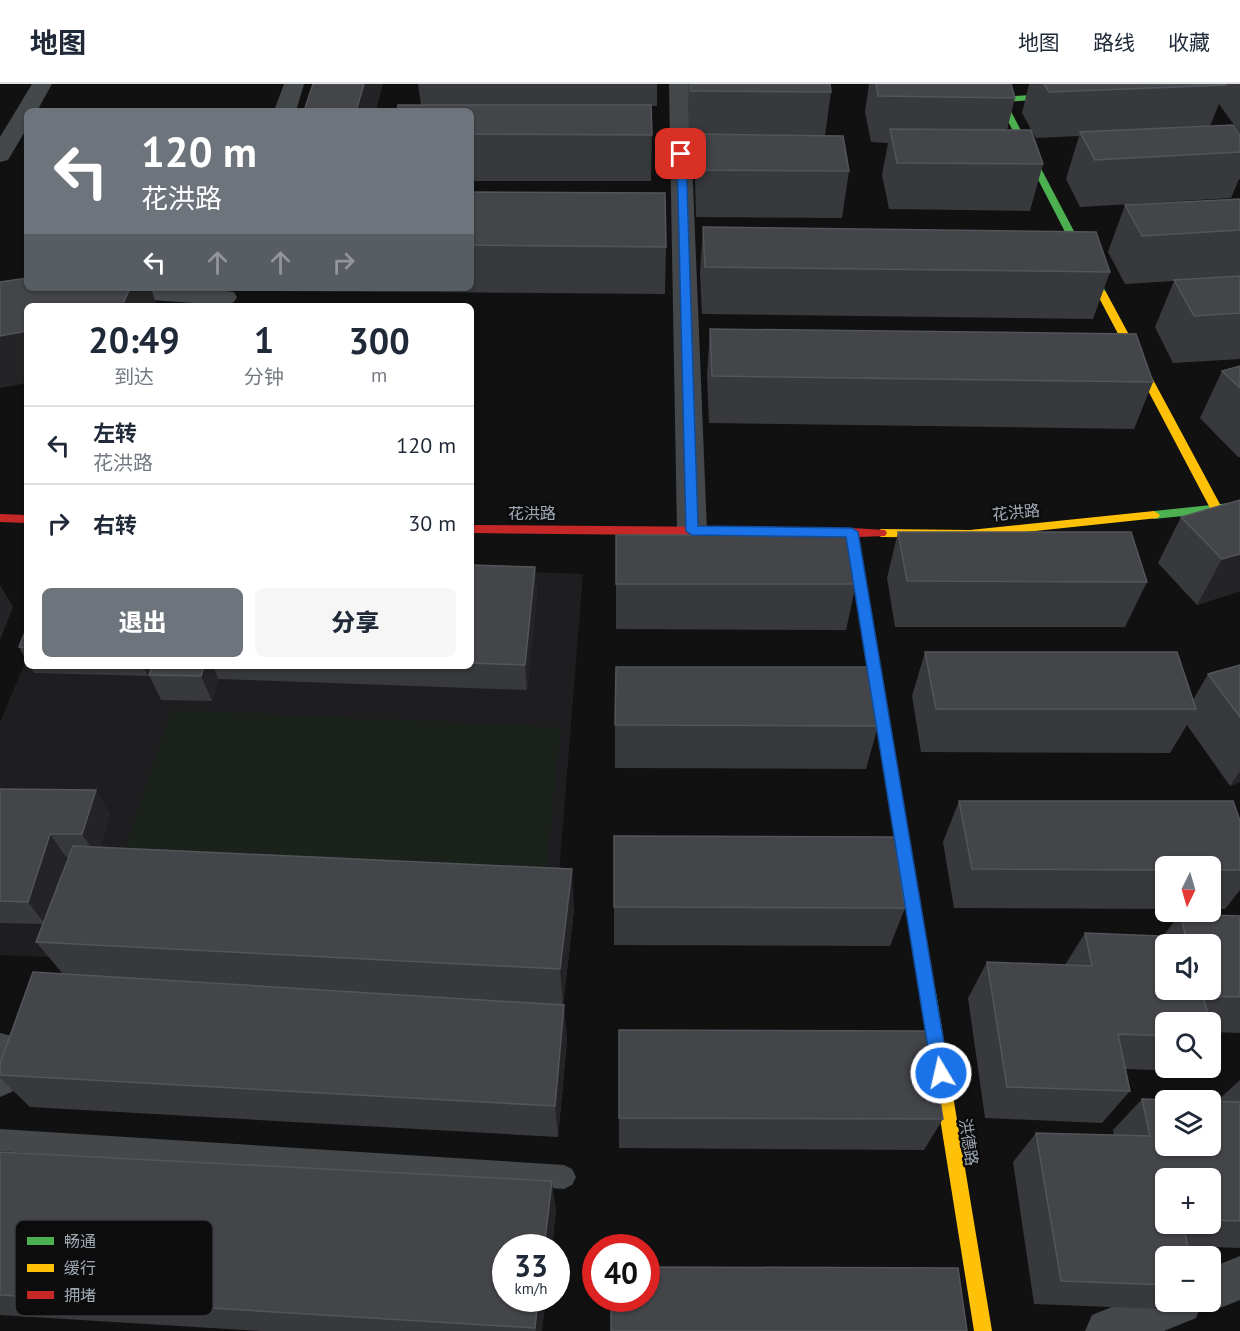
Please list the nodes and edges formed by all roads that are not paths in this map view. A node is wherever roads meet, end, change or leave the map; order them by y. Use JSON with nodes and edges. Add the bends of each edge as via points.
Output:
{"nodes":[{"id":1,"x":42,"y":84,"type":"edge"},
{"id":2,"x":294,"y":84,"type":"edge"},
{"id":3,"x":679,"y":84,"type":"edge"},
{"id":4,"x":1081,"y":94,"type":"dead end"},
{"id":5,"x":28,"y":108,"type":"edge"},
{"id":6,"x":286,"y":108,"type":"edge"},
{"id":7,"x":24,"y":115,"type":"edge"},
{"id":8,"x":0,"y":156,"type":"edge"},
{"id":9,"x":124,"y":291,"type":"edge"},
{"id":10,"x":225,"y":297,"type":"edge"},
{"id":11,"x":1240,"y":506,"type":"edge"},
{"id":12,"x":1216,"y":508,"type":"junction"},
{"id":13,"x":0,"y":518,"type":"edge"},
{"id":14,"x":24,"y":519,"type":"edge"},
{"id":15,"x":474,"y":529,"type":"edge"},
{"id":16,"x":692,"y":531,"type":"junction"},
{"id":17,"x":852,"y":532,"type":"junction"},
{"id":18,"x":0,"y":1052,"type":"edge"},
{"id":19,"x":0,"y":1077,"type":"edge"},
{"id":20,"x":0,"y":1140,"type":"edge"},
{"id":21,"x":564,"y":1177,"type":"dead end"},
{"id":22,"x":1240,"y":1278,"type":"edge"},
{"id":23,"x":1221,"y":1286,"type":"edge"},
{"id":24,"x":1155,"y":1312,"type":"edge"},
{"id":25,"x":983,"y":1331,"type":"edge"},
{"id":26,"x":1107,"y":1331,"type":"edge"}],
"edges":[{"from":1,"to":5,"type":"street"},
{"from":2,"to":6,"type":"street"},
{"from":3,"to":16,"type":"street"},
{"from":4,"to":12,"type":"street","via":[[1002,100]]},
{"from":7,"to":8,"type":"street"},
{"from":9,"to":10,"type":"street"},
{"from":11,"to":12,"type":"street","name":"花洪路"},
{"from":12,"to":17,"type":"street","name":"花洪路","via":[[970,534]]},
{"from":13,"to":14,"type":"street"},
{"from":15,"to":16,"type":"street","name":"花洪路"},
{"from":16,"to":17,"type":"street","name":"花洪路"},
{"from":17,"to":25,"type":"street","name":"洪德路"},
{"from":18,"to":19,"type":"street","via":[[9,1053]]},
{"from":20,"to":21,"type":"lane"},
{"from":22,"to":23,"type":"street"},
{"from":24,"to":26,"type":"street"}]}
